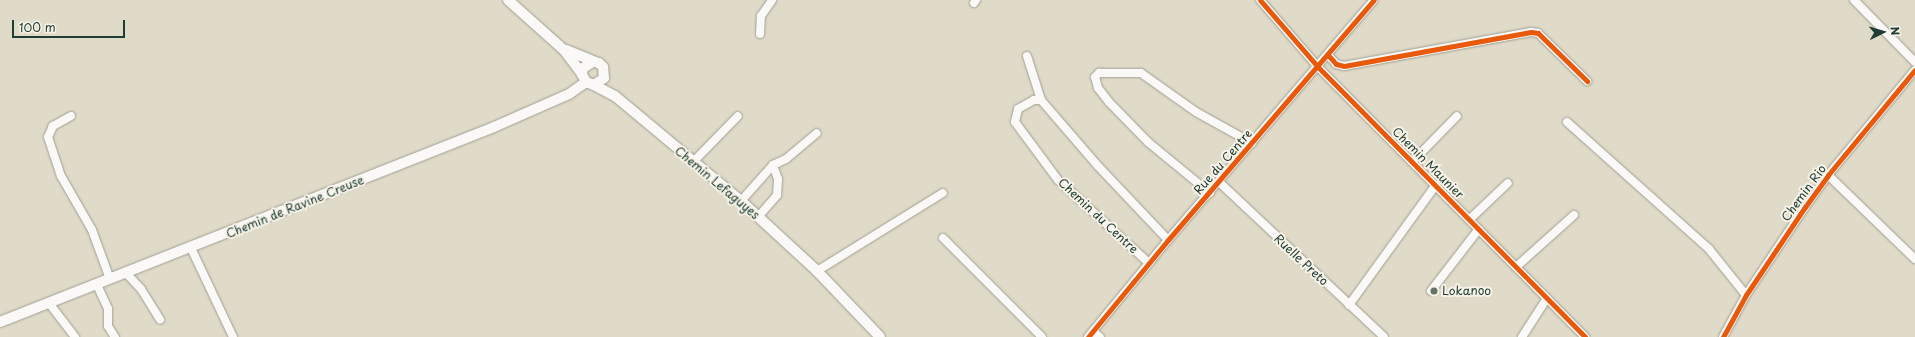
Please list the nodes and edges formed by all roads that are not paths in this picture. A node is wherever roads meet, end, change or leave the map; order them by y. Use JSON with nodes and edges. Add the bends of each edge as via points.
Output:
{"nodes":[{"id":1,"x":508,"y":0,"type":"edge"},
{"id":2,"x":772,"y":0,"type":"edge"},
{"id":3,"x":1260,"y":0,"type":"edge"},
{"id":4,"x":1374,"y":0,"type":"edge"},
{"id":5,"x":1854,"y":0,"type":"edge"},
{"id":6,"x":760,"y":34,"type":"dead end"},
{"id":7,"x":564,"y":50,"type":"junction"},
{"id":8,"x":1328,"y":55,"type":"junction"},
{"id":9,"x":1027,"y":56,"type":"dead end"},
{"id":10,"x":593,"y":62,"type":"junction"},
{"id":11,"x":1915,"y":62,"type":"edge"},
{"id":12,"x":1318,"y":67,"type":"junction"},
{"id":13,"x":1915,"y":70,"type":"edge"},
{"id":14,"x":605,"y":73,"type":"junction"},
{"id":15,"x":587,"y":80,"type":"junction"},
{"id":16,"x":1587,"y":81,"type":"dead end"},
{"id":17,"x":615,"y":96,"type":"junction"},
{"id":18,"x":1041,"y":100,"type":"junction"},
{"id":19,"x":71,"y":116,"type":"dead end"},
{"id":20,"x":738,"y":116,"type":"dead end"},
{"id":21,"x":1457,"y":116,"type":"dead end"},
{"id":22,"x":1567,"y":122,"type":"dead end"},
{"id":23,"x":817,"y":133,"type":"dead end"},
{"id":24,"x":1252,"y":144,"type":"junction"},
{"id":25,"x":693,"y":162,"type":"junction"},
{"id":26,"x":1412,"y":162,"type":"junction"},
{"id":27,"x":773,"y":165,"type":"junction"},
{"id":28,"x":1828,"y":175,"type":"junction"},
{"id":29,"x":1219,"y":182,"type":"junction"},
{"id":30,"x":1508,"y":183,"type":"dead end"},
{"id":31,"x":1436,"y":185,"type":"junction"},
{"id":32,"x":943,"y":193,"type":"dead end"},
{"id":33,"x":1210,"y":193,"type":"junction"},
{"id":34,"x":741,"y":202,"type":"junction"},
{"id":35,"x":1574,"y":215,"type":"dead end"},
{"id":36,"x":758,"y":217,"type":"junction"},
{"id":37,"x":1470,"y":219,"type":"junction"},
{"id":38,"x":1479,"y":229,"type":"junction"},
{"id":39,"x":943,"y":238,"type":"dead end"},
{"id":40,"x":1168,"y":240,"type":"junction"},
{"id":41,"x":191,"y":248,"type":"junction"},
{"id":42,"x":1915,"y":259,"type":"edge"},
{"id":43,"x":1149,"y":263,"type":"junction"},
{"id":44,"x":1516,"y":267,"type":"junction"},
{"id":45,"x":817,"y":271,"type":"junction"},
{"id":46,"x":126,"y":273,"type":"junction"},
{"id":47,"x":110,"y":279,"type":"junction"},
{"id":48,"x":97,"y":285,"type":"junction"},
{"id":49,"x":1431,"y":291,"type":"dead end"},
{"id":50,"x":1746,"y":295,"type":"junction"},
{"id":51,"x":1547,"y":298,"type":"junction"},
{"id":52,"x":49,"y":303,"type":"junction"},
{"id":53,"x":1349,"y":305,"type":"junction"},
{"id":54,"x":160,"y":320,"type":"dead end"},
{"id":55,"x":0,"y":322,"type":"edge"},
{"id":56,"x":1094,"y":335,"type":"edge"},
{"id":57,"x":75,"y":337,"type":"edge"},
{"id":58,"x":115,"y":337,"type":"edge"},
{"id":59,"x":234,"y":337,"type":"edge"},
{"id":60,"x":880,"y":337,"type":"edge"},
{"id":61,"x":1042,"y":337,"type":"edge"},
{"id":62,"x":1384,"y":337,"type":"edge"},
{"id":63,"x":1522,"y":337,"type":"edge"},
{"id":64,"x":1585,"y":337,"type":"edge"},
{"id":65,"x":1723,"y":337,"type":"edge"}],
"edges":[{"from":1,"to":7,"type":"main road","name":"Chemin Lefaguyes"},
{"from":2,"to":6,"type":"street","via":[[761,16]]},
{"from":3,"to":12,"type":"street","name":"Chemin Maunier"},
{"from":4,"to":8,"type":"street","name":"Rue du Centre"},
{"from":5,"to":11,"type":"street"},
{"from":7,"to":10,"type":"main road","name":"Chemin Lefaguyes"},
{"from":7,"to":15,"type":"main road","name":"Chemin Lefaguyes"},
{"from":8,"to":12,"type":"street","name":"Rue du Centre"},
{"from":8,"to":16,"type":"street","via":[[1336,64],[1344,66],[1531,32],[1538,33]]},
{"from":9,"to":18,"type":"street"},
{"from":10,"to":14,"type":"main road","via":[[598,63]]},
{"from":10,"to":15,"type":"main road","via":[[583,68]]},
{"from":12,"to":24,"type":"street","name":"Rue du Centre"},
{"from":12,"to":26,"type":"street","name":"Chemin Maunier"},
{"from":13,"to":28,"type":"street","name":"Chemin Rio"},
{"from":14,"to":15,"type":"main road","via":[[600,83]]},
{"from":14,"to":17,"type":"main road","name":"Chemin Lefaguyes"},
{"from":15,"to":17,"type":"main road","name":"Chemin Lefaguyes"},
{"from":15,"to":41,"type":"main road","name":"Chemin de Ravine Creuse","via":[[569,94],[494,127]]},
{"from":17,"to":25,"type":"main road","name":"Chemin Lefaguyes"},
{"from":18,"to":40,"type":"street","via":[[1098,166]]},
{"from":18,"to":43,"type":"street","name":"Chemin du Centre","via":[[1034,100],[1018,109],[1015,122],[1058,180]]},
{"from":19,"to":47,"type":"street","via":[[53,126],[48,137],[61,176],[92,230]]},
{"from":20,"to":25,"type":"street"},
{"from":21,"to":26,"type":"street","name":"Chemin Maunier"},
{"from":22,"to":50,"type":"street","via":[[1709,249]]},
{"from":23,"to":27,"type":"street","via":[[786,159]]},
{"from":24,"to":29,"type":"street","name":"Rue du Centre"},
{"from":24,"to":33,"type":"street","via":[[1196,112],[1141,73],[1099,73],[1095,77],[1098,88],[1105,98],[1148,142]]},
{"from":25,"to":34,"type":"main road","name":"Chemin Lefaguyes"},
{"from":26,"to":31,"type":"street","name":"Chemin Maunier"},
{"from":27,"to":34,"type":"street"},
{"from":27,"to":36,"type":"street","via":[[778,179],[777,195]]},
{"from":28,"to":42,"type":"street","name":"Chemin Rio"},
{"from":28,"to":50,"type":"street","name":"Chemin Rio"},
{"from":29,"to":33,"type":"street","name":"Rue du Centre"},
{"from":29,"to":53,"type":"street","name":"Ruelle Preto"},
{"from":30,"to":37,"type":"street"},
{"from":31,"to":37,"type":"street","name":"Chemin Maunier"},
{"from":31,"to":53,"type":"street","name":"Chemin Maunier"},
{"from":32,"to":45,"type":"street"},
{"from":33,"to":40,"type":"street","name":"Rue du Centre"},
{"from":34,"to":36,"type":"main road","name":"Chemin Lefaguyes"},
{"from":35,"to":44,"type":"street"},
{"from":36,"to":45,"type":"main road","name":"Chemin Lefaguyes"},
{"from":37,"to":38,"type":"street","name":"Chemin Maunier"},
{"from":38,"to":44,"type":"street","name":"Chemin Maunier"},
{"from":38,"to":49,"type":"street"},
{"from":39,"to":61,"type":"street"},
{"from":40,"to":43,"type":"street","name":"Rue du Centre"},
{"from":41,"to":46,"type":"main road","name":"Chemin de Ravine Creuse"},
{"from":41,"to":59,"type":"street"},
{"from":43,"to":56,"type":"street","name":"Rue du Centre"},
{"from":44,"to":51,"type":"street","name":"Chemin Maunier"},
{"from":45,"to":60,"type":"main road","name":"Chemin Lefaguyes"},
{"from":46,"to":47,"type":"main road","name":"Chemin de Ravine Creuse"},
{"from":46,"to":54,"type":"street","via":[[141,290]]},
{"from":47,"to":48,"type":"main road","name":"Chemin de Ravine Creuse"},
{"from":48,"to":52,"type":"main road","name":"Chemin de Ravine Creuse"},
{"from":48,"to":58,"type":"street","via":[[108,309],[108,326]]},
{"from":50,"to":65,"type":"street","name":"Chemin Rio"},
{"from":51,"to":63,"type":"street"},
{"from":51,"to":64,"type":"street","name":"Chemin Maunier"},
{"from":52,"to":55,"type":"main road","name":"Chemin de Ravine Creuse"},
{"from":52,"to":57,"type":"street"},
{"from":53,"to":62,"type":"street","name":"Ruelle Preto"}]}
